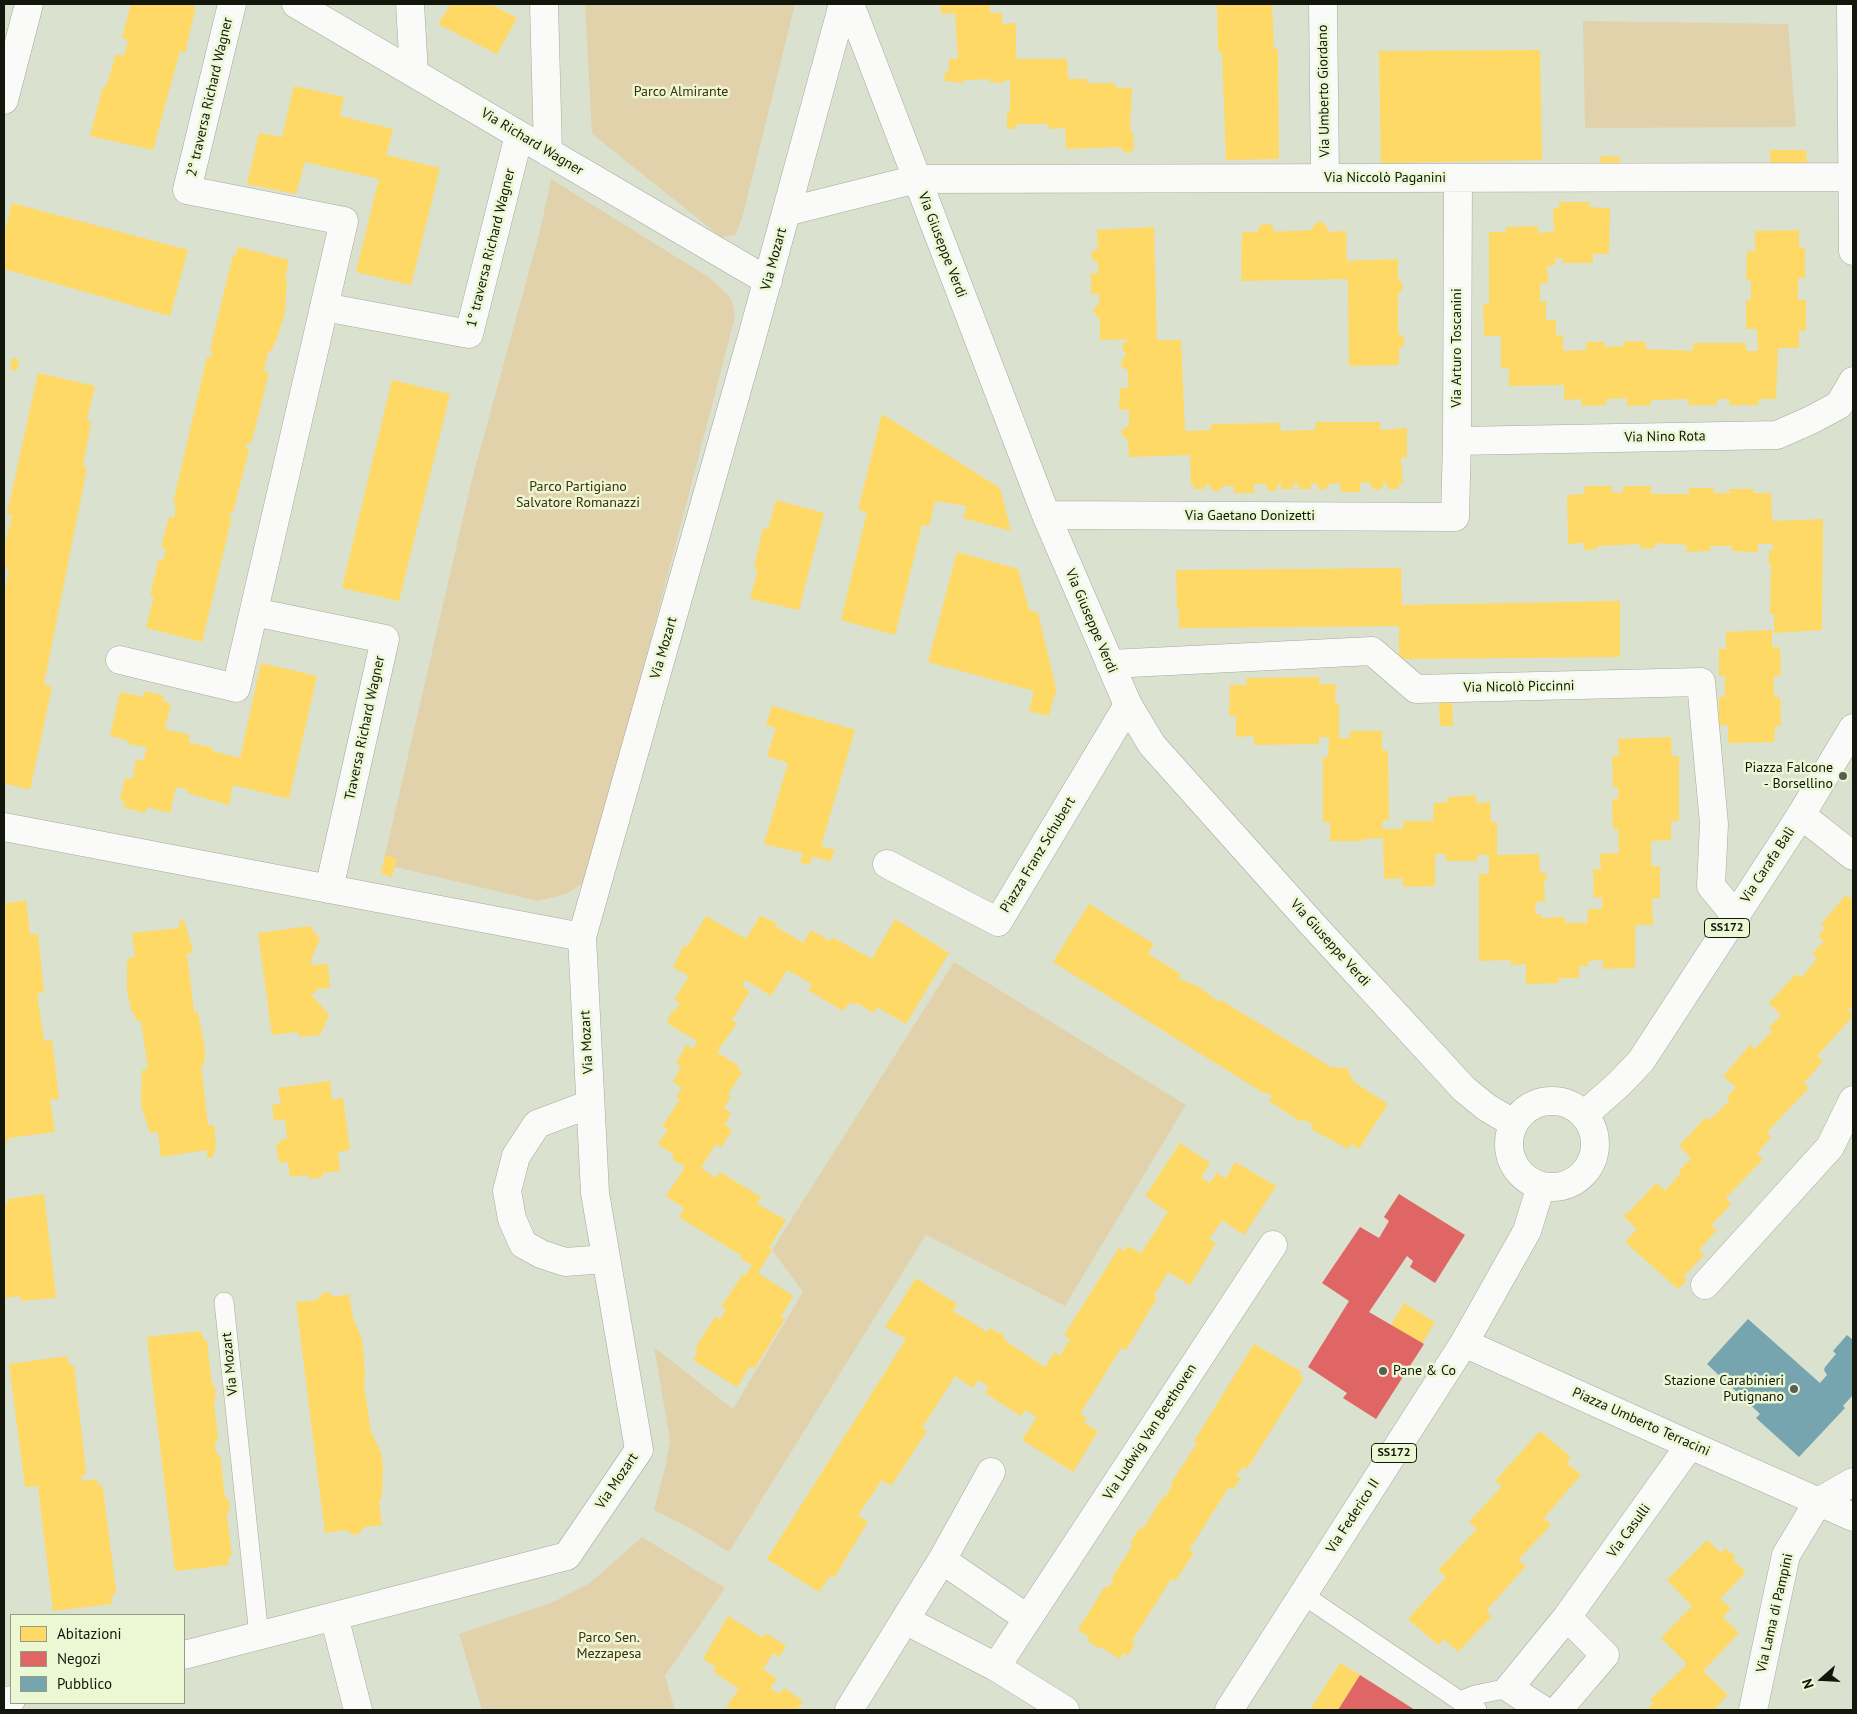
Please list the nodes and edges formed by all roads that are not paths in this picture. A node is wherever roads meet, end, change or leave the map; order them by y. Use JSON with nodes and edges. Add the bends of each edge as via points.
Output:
{"nodes":[{"id":1,"x":29,"y":4,"type":"edge"},
{"id":2,"x":232,"y":4,"type":"edge"},
{"id":3,"x":296,"y":4,"type":"edge"},
{"id":4,"x":410,"y":4,"type":"edge"},
{"id":5,"x":544,"y":4,"type":"edge"},
{"id":6,"x":843,"y":4,"type":"edge"},
{"id":7,"x":850,"y":4,"type":"edge"},
{"id":8,"x":1323,"y":4,"type":"edge"},
{"id":9,"x":1851,"y":4,"type":"edge"},
{"id":10,"x":414,"y":73,"type":"junction"},
{"id":11,"x":4,"y":100,"type":"edge"},
{"id":12,"x":519,"y":135,"type":"junction"},
{"id":13,"x":548,"y":152,"type":"junction"},
{"id":14,"x":1852,"y":177,"type":"edge"},
{"id":15,"x":1326,"y":178,"type":"junction"},
{"id":16,"x":1458,"y":178,"type":"junction"},
{"id":17,"x":917,"y":179,"type":"junction"},
{"id":18,"x":786,"y":212,"type":"junction"},
{"id":19,"x":1853,"y":251,"type":"edge"},
{"id":20,"x":768,"y":281,"type":"junction"},
{"id":21,"x":324,"y":307,"type":"junction"},
{"id":22,"x":1853,"y":381,"type":"edge"},
{"id":23,"x":1457,"y":441,"type":"junction"},
{"id":24,"x":1046,"y":515,"type":"junction"},
{"id":25,"x":1455,"y":517,"type":"joint"},
{"id":26,"x":254,"y":612,"type":"junction"},
{"id":27,"x":120,"y":660,"type":"dead end"},
{"id":28,"x":1110,"y":664,"type":"junction"},
{"id":29,"x":1128,"y":705,"type":"junction"},
{"id":30,"x":1853,"y":728,"type":"edge"},
{"id":31,"x":1801,"y":815,"type":"junction"},
{"id":32,"x":4,"y":827,"type":"edge"},
{"id":33,"x":1853,"y":856,"type":"edge"},
{"id":34,"x":887,"y":864,"type":"dead end"},
{"id":35,"x":329,"y":889,"type":"junction"},
{"id":36,"x":1735,"y":915,"type":"junction"},
{"id":37,"x":582,"y":937,"type":"junction"},
{"id":38,"x":1853,"y":1100,"type":"edge"},
{"id":39,"x":590,"y":1104,"type":"junction"},
{"id":40,"x":1584,"y":1115,"type":"junction"},
{"id":41,"x":1513,"y":1123,"type":"junction"},
{"id":42,"x":1541,"y":1186,"type":"junction"},
{"id":43,"x":1273,"y":1245,"type":"dead end"},
{"id":44,"x":606,"y":1259,"type":"junction"},
{"id":45,"x":1705,"y":1285,"type":"dead end"},
{"id":46,"x":224,"y":1302,"type":"dead end"},
{"id":47,"x":1464,"y":1343,"type":"junction"},
{"id":48,"x":1690,"y":1445,"type":"junction"},
{"id":49,"x":991,"y":1472,"type":"dead end"},
{"id":50,"x":1853,"y":1482,"type":"edge"},
{"id":51,"x":1818,"y":1502,"type":"junction"},
{"id":52,"x":1853,"y":1516,"type":"edge"},
{"id":53,"x":942,"y":1560,"type":"junction"},
{"id":54,"x":1302,"y":1594,"type":"junction"},
{"id":55,"x":334,"y":1616,"type":"junction"},
{"id":56,"x":1568,"y":1617,"type":"junction"},
{"id":57,"x":1027,"y":1618,"type":"junction"},
{"id":58,"x":905,"y":1620,"type":"junction"},
{"id":59,"x":259,"y":1636,"type":"junction"},
{"id":60,"x":185,"y":1655,"type":"edge"},
{"id":61,"x":996,"y":1667,"type":"junction"},
{"id":62,"x":1509,"y":1688,"type":"junction"},
{"id":63,"x":1460,"y":1701,"type":"junction"},
{"id":64,"x":1052,"y":1707,"type":"edge"},
{"id":65,"x":358,"y":1710,"type":"edge"},
{"id":66,"x":849,"y":1710,"type":"edge"},
{"id":67,"x":1229,"y":1710,"type":"edge"},
{"id":68,"x":1477,"y":1710,"type":"edge"},
{"id":69,"x":1543,"y":1710,"type":"edge"},
{"id":70,"x":1558,"y":1710,"type":"edge"},
{"id":71,"x":1753,"y":1710,"type":"edge"}],
"edges":[{"from":1,"to":11,"type":"street"},
{"from":2,"to":21,"type":"street","name":"2° traversa Richard Wagner","via":[[187,190],[344,221]]},
{"from":3,"to":10,"type":"street","name":"Via Richard Wagner"},
{"from":4,"to":10,"type":"street"},
{"from":5,"to":13,"type":"street"},
{"from":6,"to":18,"type":"street","name":"Via Mozart"},
{"from":7,"to":17,"type":"street","name":"Via Giuseppe Verdi"},
{"from":8,"to":15,"type":"street","name":"Via Umberto Giordano"},
{"from":9,"to":14,"type":"street"},
{"from":10,"to":12,"type":"street","name":"Via Richard Wagner"},
{"from":12,"to":13,"type":"street","name":"Via Richard Wagner"},
{"from":12,"to":21,"type":"street","name":"1° traversa Richard Wagner","via":[[469,334]]},
{"from":13,"to":20,"type":"street","name":"Via Richard Wagner"},
{"from":14,"to":16,"type":"street","name":"Via Niccolò Paganini"},
{"from":14,"to":19,"type":"street"},
{"from":15,"to":16,"type":"street","name":"Via Niccolò Paganini"},
{"from":15,"to":17,"type":"street","name":"Via Niccolò Paganini"},
{"from":16,"to":23,"type":"street","name":"Via Arturo Toscanini"},
{"from":17,"to":18,"type":"street","name":"Via Niccolò Paganini"},
{"from":17,"to":24,"type":"street","name":"Via Giuseppe Verdi"},
{"from":18,"to":20,"type":"street","name":"Via Mozart"},
{"from":20,"to":37,"type":"street","name":"Via Mozart"},
{"from":21,"to":26,"type":"street"},
{"from":22,"to":23,"type":"street","name":"Via Nino Rota","via":[[1839,404],[1777,435]]},
{"from":23,"to":25,"type":"street","name":"Via Arturo Toscanini"},
{"from":24,"to":25,"type":"street","name":"Via Gaetano Donizetti"},
{"from":24,"to":28,"type":"street","name":"Via Giuseppe Verdi"},
{"from":26,"to":27,"type":"street","via":[[236,688]]},
{"from":26,"to":35,"type":"street","name":"Traversa Richard Wagner","via":[[385,639]]},
{"from":28,"to":29,"type":"street","name":"Via Giuseppe Verdi"},
{"from":28,"to":36,"type":"street","name":"Via Nicolò Piccinni","via":[[1372,651],[1416,689],[1701,682],[1714,824],[1711,886]]},
{"from":29,"to":34,"type":"street","name":"Piazza Franz Schubert","via":[[998,922]]},
{"from":29,"to":41,"type":"street","name":"Via Giuseppe Verdi","via":[[1152,745],[1464,1089]]},
{"from":30,"to":31,"type":"street","name":"Via Carafa Balì","number":"SS172"},
{"from":31,"to":33,"type":"street"},
{"from":31,"to":36,"type":"street","name":"Via Carafa Balì","number":"SS172"},
{"from":32,"to":35,"type":"street"},
{"from":35,"to":37,"type":"street"},
{"from":36,"to":40,"type":"street","name":"Via Carafa Balì","number":"SS172","via":[[1641,1061]]},
{"from":37,"to":39,"type":"street","name":"Via Mozart"},
{"from":38,"to":45,"type":"street","via":[[1830,1147]]},
{"from":39,"to":44,"type":"street","name":"Via Mozart","via":[[595,1193]]},
{"from":39,"to":44,"type":"street","via":[[537,1124],[516,1156],[507,1191],[512,1219],[523,1244],[565,1262]]},
{"from":40,"to":41,"type":"street","via":[[1564,1102],[1541,1101],[1529,1106]]},
{"from":40,"to":42,"type":"street","via":[[1595,1137],[1591,1161],[1585,1171],[1565,1185]]},
{"from":41,"to":42,"type":"street","via":[[1509,1134],[1510,1156],[1522,1175]]},
{"from":42,"to":47,"type":"street","name":"Via Federico II","number":"SS172","via":[[1527,1231]]},
{"from":43,"to":57,"type":"street","name":"Via Ludwig Van Beethoven"},
{"from":44,"to":55,"type":"street","name":"Via Mozart","via":[[639,1450],[567,1556]]},
{"from":46,"to":59,"type":"lane","name":"Via Mozart"},
{"from":47,"to":48,"type":"street","name":"Piazza Umberto Terracini"},
{"from":47,"to":54,"type":"street","name":"Via Federico II","number":"SS172"},
{"from":48,"to":51,"type":"street","name":"Piazza Umberto Terracini"},
{"from":48,"to":56,"type":"street","name":"Via Casulli"},
{"from":49,"to":53,"type":"street"},
{"from":50,"to":51,"type":"street"},
{"from":51,"to":52,"type":"street"},
{"from":51,"to":71,"type":"street","name":"Via Lama di Pampini","via":[[1786,1555]]},
{"from":53,"to":57,"type":"street"},
{"from":53,"to":58,"type":"street"},
{"from":54,"to":63,"type":"lane"},
{"from":54,"to":67,"type":"street","name":"Via Federico II","number":"SS172"},
{"from":55,"to":59,"type":"street","name":"Via Mozart"},
{"from":55,"to":65,"type":"street"},
{"from":56,"to":62,"type":"street","name":"Via Casulli"},
{"from":56,"to":70,"type":"street","via":[[1605,1655]]},
{"from":57,"to":61,"type":"street","name":"Via Ludwig Van Beethoven"},
{"from":58,"to":61,"type":"street"},
{"from":58,"to":66,"type":"street"},
{"from":59,"to":60,"type":"street","name":"Via Mozart"},
{"from":61,"to":64,"type":"street"},
{"from":62,"to":63,"type":"lane"},
{"from":62,"to":69,"type":"street"},
{"from":63,"to":68,"type":"lane"}]}
